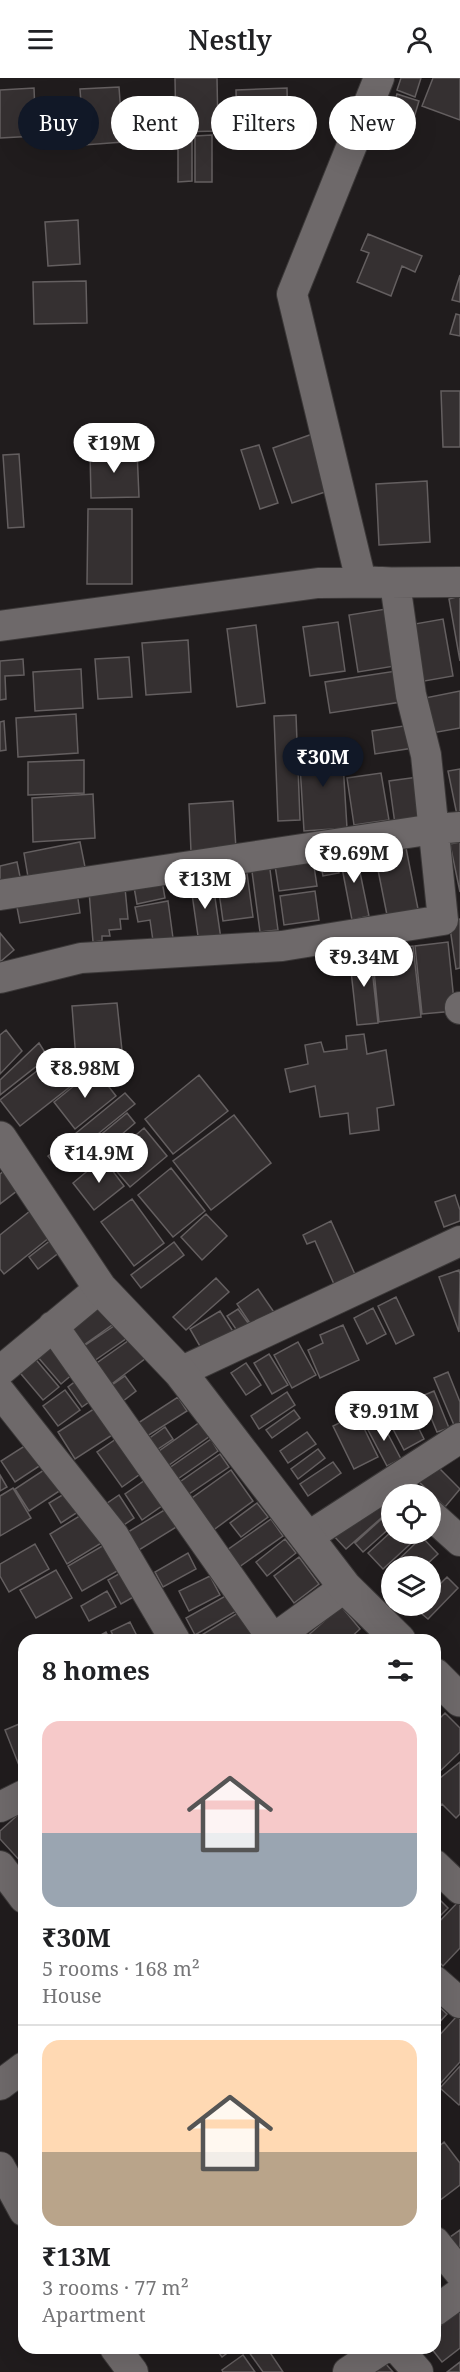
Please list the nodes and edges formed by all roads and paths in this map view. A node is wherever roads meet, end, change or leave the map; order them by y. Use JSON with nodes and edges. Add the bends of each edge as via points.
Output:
{"nodes":[{"id":1,"x":379,"y":78,"type":"edge"},
{"id":2,"x":361,"y":581,"type":"junction"},
{"id":3,"x":460,"y":582,"type":"edge"},
{"id":4,"x":0,"y":626,"type":"edge"},
{"id":5,"x":447,"y":828,"type":"edge"},
{"id":6,"x":0,"y":895,"type":"edge"},
{"id":7,"x":0,"y":978,"type":"edge"},
{"id":8,"x":0,"y":1138,"type":"edge"},
{"id":9,"x":460,"y":1241,"type":"edge"},
{"id":10,"x":100,"y":1288,"type":"junction"},
{"id":11,"x":53,"y":1326,"type":"junction"},
{"id":12,"x":0,"y":1371,"type":"edge"},
{"id":13,"x":180,"y":1372,"type":"junction"},
{"id":14,"x":0,"y":1392,"type":"edge"},
{"id":15,"x":460,"y":1438,"type":"edge"},
{"id":16,"x":406,"y":1484,"type":"edge"},
{"id":17,"x":381,"y":1498,"type":"edge"},
{"id":18,"x":441,"y":1524,"type":"edge"},
{"id":19,"x":306,"y":1538,"type":"junction"},
{"id":20,"x":460,"y":1541,"type":"edge"},
{"id":21,"x":345,"y":1587,"type":"junction"},
{"id":22,"x":171,"y":1634,"type":"edge"},
{"id":23,"x":269,"y":1634,"type":"edge"},
{"id":24,"x":279,"y":1634,"type":"edge"},
{"id":25,"x":393,"y":1634,"type":"edge"},
{"id":26,"x":441,"y":1681,"type":"edge"},
{"id":27,"x":460,"y":1700,"type":"edge"},
{"id":28,"x":18,"y":1798,"type":"edge"},
{"id":29,"x":0,"y":1807,"type":"edge"},
{"id":30,"x":0,"y":1866,"type":"edge"},
{"id":31,"x":441,"y":1871,"type":"edge"},
{"id":32,"x":460,"y":1888,"type":"edge"},
{"id":33,"x":18,"y":1890,"type":"edge"},
{"id":34,"x":441,"y":1986,"type":"edge"},
{"id":35,"x":460,"y":2003,"type":"edge"},
{"id":36,"x":18,"y":2072,"type":"edge"},
{"id":37,"x":0,"y":2085,"type":"edge"},
{"id":38,"x":0,"y":2167,"type":"edge"},
{"id":39,"x":18,"y":2200,"type":"edge"},
{"id":40,"x":441,"y":2249,"type":"edge"},
{"id":41,"x":460,"y":2273,"type":"edge"},
{"id":42,"x":460,"y":2293,"type":"edge"},
{"id":43,"x":441,"y":2307,"type":"edge"},
{"id":44,"x":120,"y":2354,"type":"edge"},
{"id":45,"x":375,"y":2354,"type":"edge"},
{"id":46,"x":402,"y":2354,"type":"edge"},
{"id":47,"x":133,"y":2372,"type":"edge"},
{"id":48,"x":348,"y":2372,"type":"edge"},
{"id":49,"x":418,"y":2372,"type":"edge"}],
"edges":[{"from":1,"to":2,"type":"street","via":[[292,294]]},
{"from":2,"to":3,"type":"street"},
{"from":2,"to":4,"type":"street","via":[[318,583]]},
{"from":2,"to":5,"type":"street","via":[[396,583],[411,695]]},
{"from":5,"to":6,"type":"street"},
{"from":5,"to":7,"type":"street","via":[[443,920],[282,946],[81,958]]},
{"from":8,"to":10,"type":"main road"},
{"from":9,"to":13,"type":"street"},
{"from":10,"to":11,"type":"street"},
{"from":10,"to":13,"type":"main road"},
{"from":11,"to":12,"type":"street"},
{"from":11,"to":23,"type":"street"},
{"from":13,"to":19,"type":"main road"},
{"from":14,"to":22,"type":"street","via":[[114,1536]]},
{"from":15,"to":16,"type":"street"},
{"from":17,"to":19,"type":"street"},
{"from":18,"to":20,"type":"street"},
{"from":19,"to":21,"type":"main road"},
{"from":21,"to":24,"type":"street"},
{"from":21,"to":25,"type":"main road"},
{"from":26,"to":27,"type":"main road"},
{"from":28,"to":29,"type":"street"},
{"from":30,"to":33,"type":"street"},
{"from":31,"to":32,"type":"street"},
{"from":34,"to":35,"type":"street"},
{"from":36,"to":37,"type":"street"},
{"from":38,"to":39,"type":"street"},
{"from":40,"to":41,"type":"street"},
{"from":42,"to":43,"type":"street"},
{"from":44,"to":47,"type":"street"},
{"from":45,"to":48,"type":"street"},
{"from":46,"to":49,"type":"street"}]}
